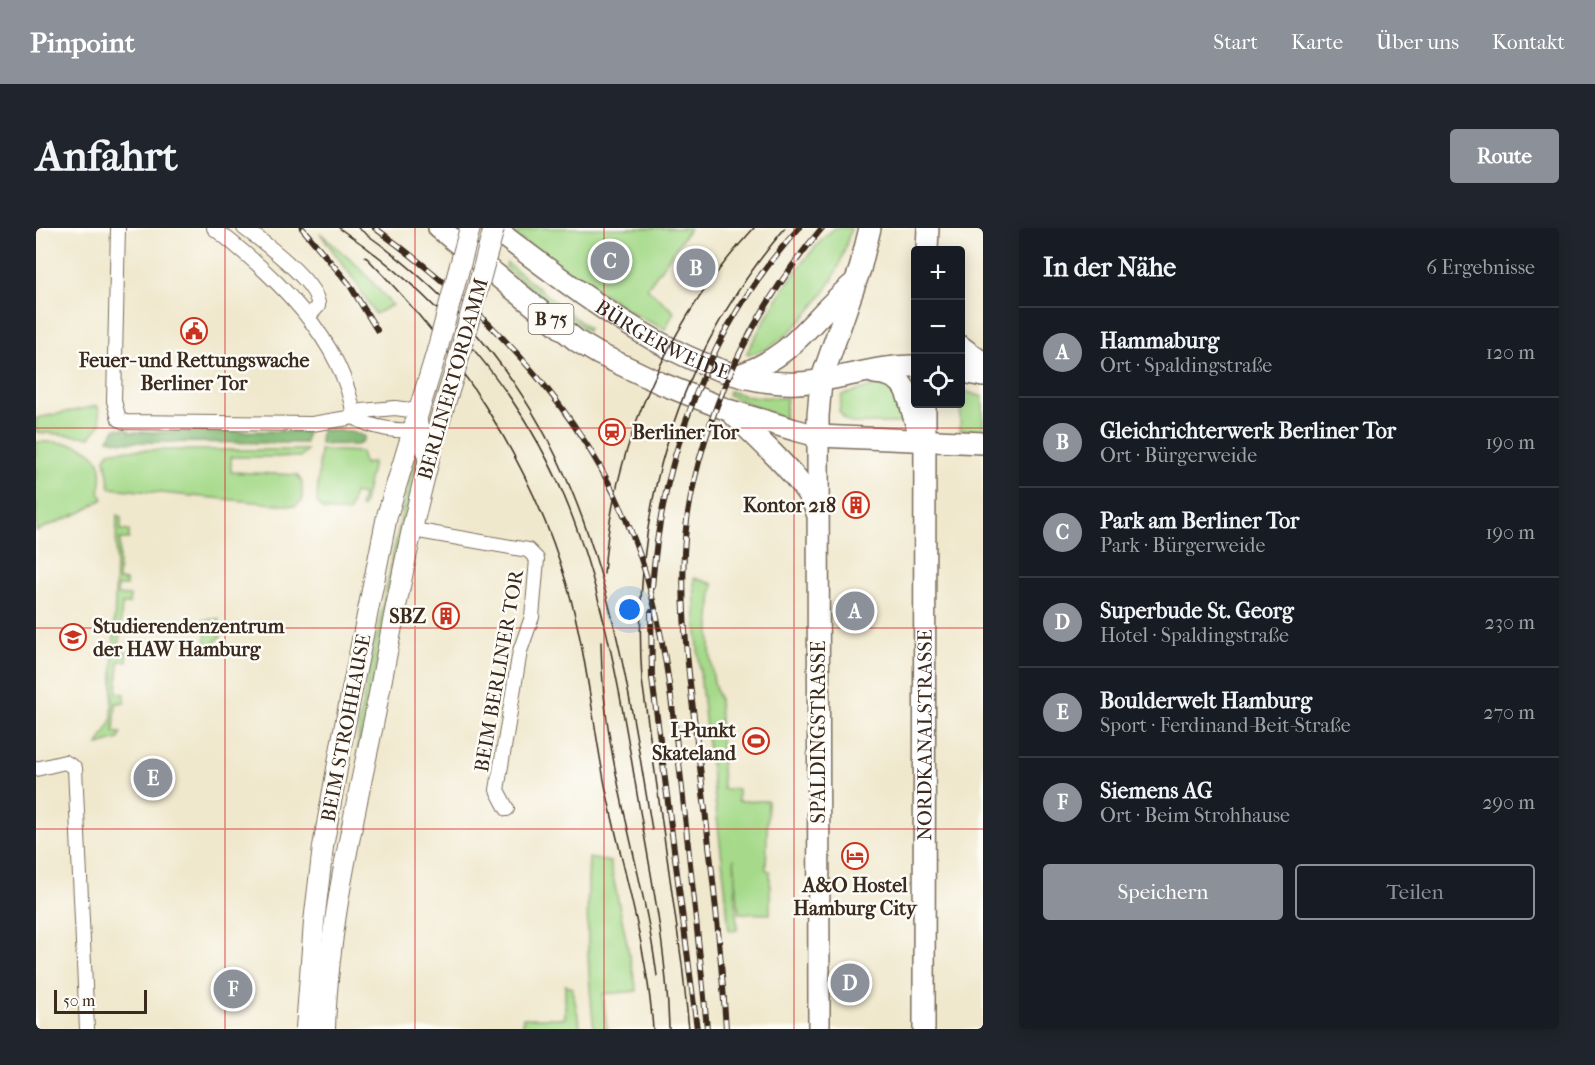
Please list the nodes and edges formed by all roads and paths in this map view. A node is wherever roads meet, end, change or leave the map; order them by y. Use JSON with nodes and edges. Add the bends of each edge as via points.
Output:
{"nodes":[{"id":1,"x":118,"y":228,"type":"edge"},
{"id":2,"x":214,"y":228,"type":"edge"},
{"id":3,"x":244,"y":228,"type":"edge"},
{"id":4,"x":439,"y":228,"type":"edge"},
{"id":5,"x":470,"y":228,"type":"edge"},
{"id":6,"x":494,"y":228,"type":"edge"},
{"id":7,"x":870,"y":228,"type":"edge"},
{"id":8,"x":928,"y":228,"type":"edge"},
{"id":9,"x":927,"y":246,"type":"edge"},
{"id":10,"x":855,"y":282,"type":"junction"},
{"id":11,"x":308,"y":317,"type":"junction"},
{"id":12,"x":965,"y":350,"type":"edge"},
{"id":13,"x":983,"y":363,"type":"edge"},
{"id":14,"x":911,"y":366,"type":"edge"},
{"id":15,"x":865,"y":372,"type":"junction"},
{"id":16,"x":965,"y":372,"type":"edge"},
{"id":17,"x":738,"y":376,"type":"junction"},
{"id":18,"x":983,"y":376,"type":"edge"},
{"id":19,"x":820,"y":381,"type":"junction"},
{"id":20,"x":446,"y":399,"type":"junction"},
{"id":21,"x":925,"y":408,"type":"edge"},
{"id":22,"x":728,"y":410,"type":"junction"},
{"id":23,"x":354,"y":417,"type":"junction"},
{"id":24,"x":416,"y":424,"type":"junction"},
{"id":25,"x":818,"y":436,"type":"junction"},
{"id":26,"x":923,"y":440,"type":"junction"},
{"id":27,"x":983,"y":443,"type":"edge"},
{"id":28,"x":426,"y":471,"type":"junction"},
{"id":29,"x":818,"y":519,"type":"junction"},
{"id":30,"x":413,"y":530,"type":"junction"},
{"id":31,"x":36,"y":769,"type":"edge"},
{"id":32,"x":507,"y":808,"type":"dead end"},
{"id":33,"x":87,"y":1029,"type":"edge"},
{"id":34,"x":306,"y":1029,"type":"edge"},
{"id":35,"x":325,"y":1029,"type":"edge"},
{"id":36,"x":819,"y":1029,"type":"edge"},
{"id":37,"x":924,"y":1029,"type":"edge"}],
"edges":[{"from":1,"to":23,"type":"street","via":[[116,415],[124,422],[312,424]]},
{"from":2,"to":11,"type":"street","via":[[264,269]]},
{"from":3,"to":11,"type":"street","via":[[286,262],[315,293],[318,306]]},
{"from":4,"to":22,"type":"main road","name":"BÜRGERWEIDE","number":"B 75","via":[[578,341],[634,371]]},
{"from":5,"to":24,"type":"main road","name":"BERLINERTORDAMM","bridge":true},
{"from":6,"to":17,"type":"main road","name":"BÜRGERWEIDE","number":"B 75","via":[[643,336]]},
{"from":6,"to":20,"type":"main road","name":"BERLINERTORDAMM","bridge":true},
{"from":7,"to":10,"type":"main road","name":"SPALDINGSTRASSE"},
{"from":8,"to":9,"type":"main road"},
{"from":10,"to":17,"type":"main road","via":[[835,298],[788,350]]},
{"from":10,"to":19,"type":"main road","name":"SPALDINGSTRASSE"},
{"from":11,"to":23,"type":"street","via":[[343,378]]},
{"from":12,"to":13,"type":"main road"},
{"from":14,"to":15,"type":"main road","number":"B 75"},
{"from":15,"to":19,"type":"main road","number":"B 75"},
{"from":15,"to":26,"type":"main road","via":[[890,376],[905,387]]},
{"from":16,"to":18,"type":"main road"},
{"from":17,"to":19,"type":"main road","name":"BÜRGERWEIDE","number":"B 75","via":[[771,382]]},
{"from":19,"to":25,"type":"main road","name":"SPALDINGSTRASSE"},
{"from":20,"to":24,"type":"street","via":[[431,420]]},
{"from":20,"to":28,"type":"main road","name":"BERLINERTORDAMM"},
{"from":21,"to":26,"type":"main road","name":"NORDKANALSTRASSE"},
{"from":22,"to":25,"type":"main road","name":"BÜRGERWEIDE","number":"B 75"},
{"from":22,"to":29,"type":"main road","via":[[803,489],[814,503]]},
{"from":23,"to":24,"type":"street","via":[[364,424]]},
{"from":23,"to":24,"type":"street","via":[[362,411],[395,408],[410,410]]},
{"from":24,"to":28,"type":"street"},
{"from":24,"to":34,"type":"main road","name":"BEIM STROHHAUSE","via":[[387,516],[323,847]]},
{"from":25,"to":26,"type":"main road","number":"B 75"},
{"from":25,"to":29,"type":"main road","name":"SPALDINGSTRASSE"},
{"from":26,"to":27,"type":"main road","number":"B 75"},
{"from":26,"to":37,"type":"main road","name":"NORDKANALSTRASSE"},
{"from":28,"to":30,"type":"main road","name":"BERLINERTORDAMM"},
{"from":29,"to":36,"type":"main road","name":"SPALDINGSTRASSE"},
{"from":30,"to":32,"type":"street","name":"BEIM BERLINER TOR","via":[[528,550],[537,559],[532,617],[520,651],[497,790]]},
{"from":30,"to":35,"type":"main road","name":"BEIM STROHHAUSE","via":[[344,865]]},
{"from":31,"to":33,"type":"street","via":[[65,762],[75,768]]}]}
